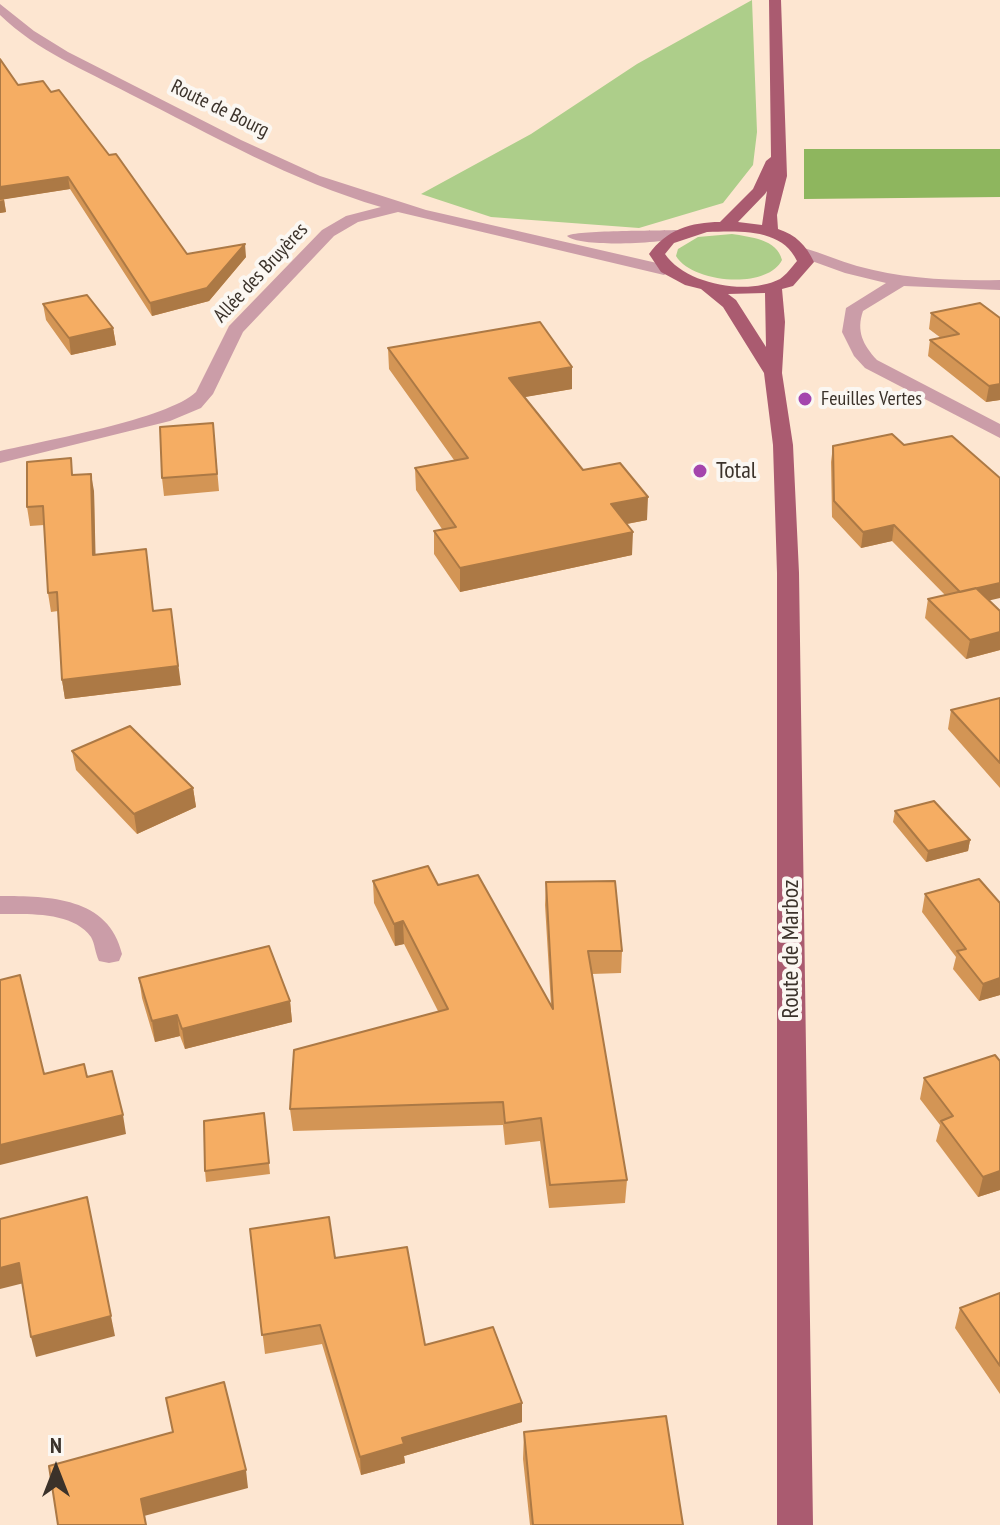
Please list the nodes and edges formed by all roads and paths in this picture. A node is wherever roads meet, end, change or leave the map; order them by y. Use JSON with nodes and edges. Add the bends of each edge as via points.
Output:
{"nodes":[{"id":1,"x":775,"y":0,"type":"edge"},
{"id":2,"x":0,"y":8,"type":"edge"},
{"id":3,"x":25,"y":31,"type":"junction"},
{"id":4,"x":0,"y":35,"type":"edge"},
{"id":5,"x":778,"y":148,"type":"junction"},
{"id":6,"x":401,"y":207,"type":"junction"},
{"id":7,"x":437,"y":217,"type":"junction"},
{"id":8,"x":724,"y":227,"type":"junction"},
{"id":9,"x":770,"y":233,"type":"junction"},
{"id":10,"x":676,"y":235,"type":"junction"},
{"id":11,"x":804,"y":253,"type":"junction"},
{"id":12,"x":664,"y":270,"type":"junction"},
{"id":13,"x":856,"y":271,"type":"junction"},
{"id":14,"x":793,"y":279,"type":"junction"},
{"id":15,"x":902,"y":280,"type":"junction"},
{"id":16,"x":1000,"y":285,"type":"edge"},
{"id":17,"x":773,"y":286,"type":"junction"},
{"id":18,"x":709,"y":288,"type":"junction"},
{"id":19,"x":773,"y":373,"type":"junction"},
{"id":20,"x":1000,"y":432,"type":"edge"},
{"id":21,"x":0,"y":457,"type":"edge"},
{"id":22,"x":0,"y":905,"type":"edge"},
{"id":23,"x":109,"y":954,"type":"dead end"},
{"id":24,"x":795,"y":1525,"type":"edge"}],
"edges":[{"from":1,"to":5,"type":"main road"},
{"from":2,"to":3,"type":"street","name":"Route de Bourg"},
{"from":3,"to":4,"type":"street"},
{"from":3,"to":6,"type":"street","name":"Route de Bourg","via":[[288,167]]},
{"from":5,"to":8,"type":"main road","via":[[760,191]]},
{"from":5,"to":9,"type":"main road"},
{"from":6,"to":7,"type":"street","name":"Route de Bourg"},
{"from":6,"to":21,"type":"street","name":"Allée des Bruyères","via":[[352,219],[328,233],[235,330],[194,404],[163,417]]},
{"from":7,"to":10,"type":"street","name":"Route de Bourg","via":[[575,236]]},
{"from":7,"to":12,"type":"street","name":"Route de Bourg"},
{"from":8,"to":9,"type":"main road"},
{"from":8,"to":10,"type":"main road"},
{"from":9,"to":11,"type":"main road"},
{"from":10,"to":12,"type":"main road","via":[[657,251]]},
{"from":11,"to":13,"type":"street"},
{"from":11,"to":14,"type":"main road","via":[[806,262]]},
{"from":12,"to":18,"type":"main road"},
{"from":13,"to":14,"type":"street","via":[[832,270]]},
{"from":13,"to":15,"type":"street"},
{"from":14,"to":17,"type":"main road"},
{"from":15,"to":16,"type":"street"},
{"from":15,"to":20,"type":"street","via":[[855,308],[851,331],[859,353]]},
{"from":17,"to":18,"type":"main road"},
{"from":17,"to":19,"type":"main road","name":"Route de Marboz"},
{"from":18,"to":19,"type":"main road","name":"Route de Marboz","via":[[737,313]]},
{"from":19,"to":24,"type":"main road","name":"Route de Marboz","via":[[783,445],[788,573]]},
{"from":22,"to":23,"type":"street","via":[[58,909],[86,919],[104,935]]}]}
